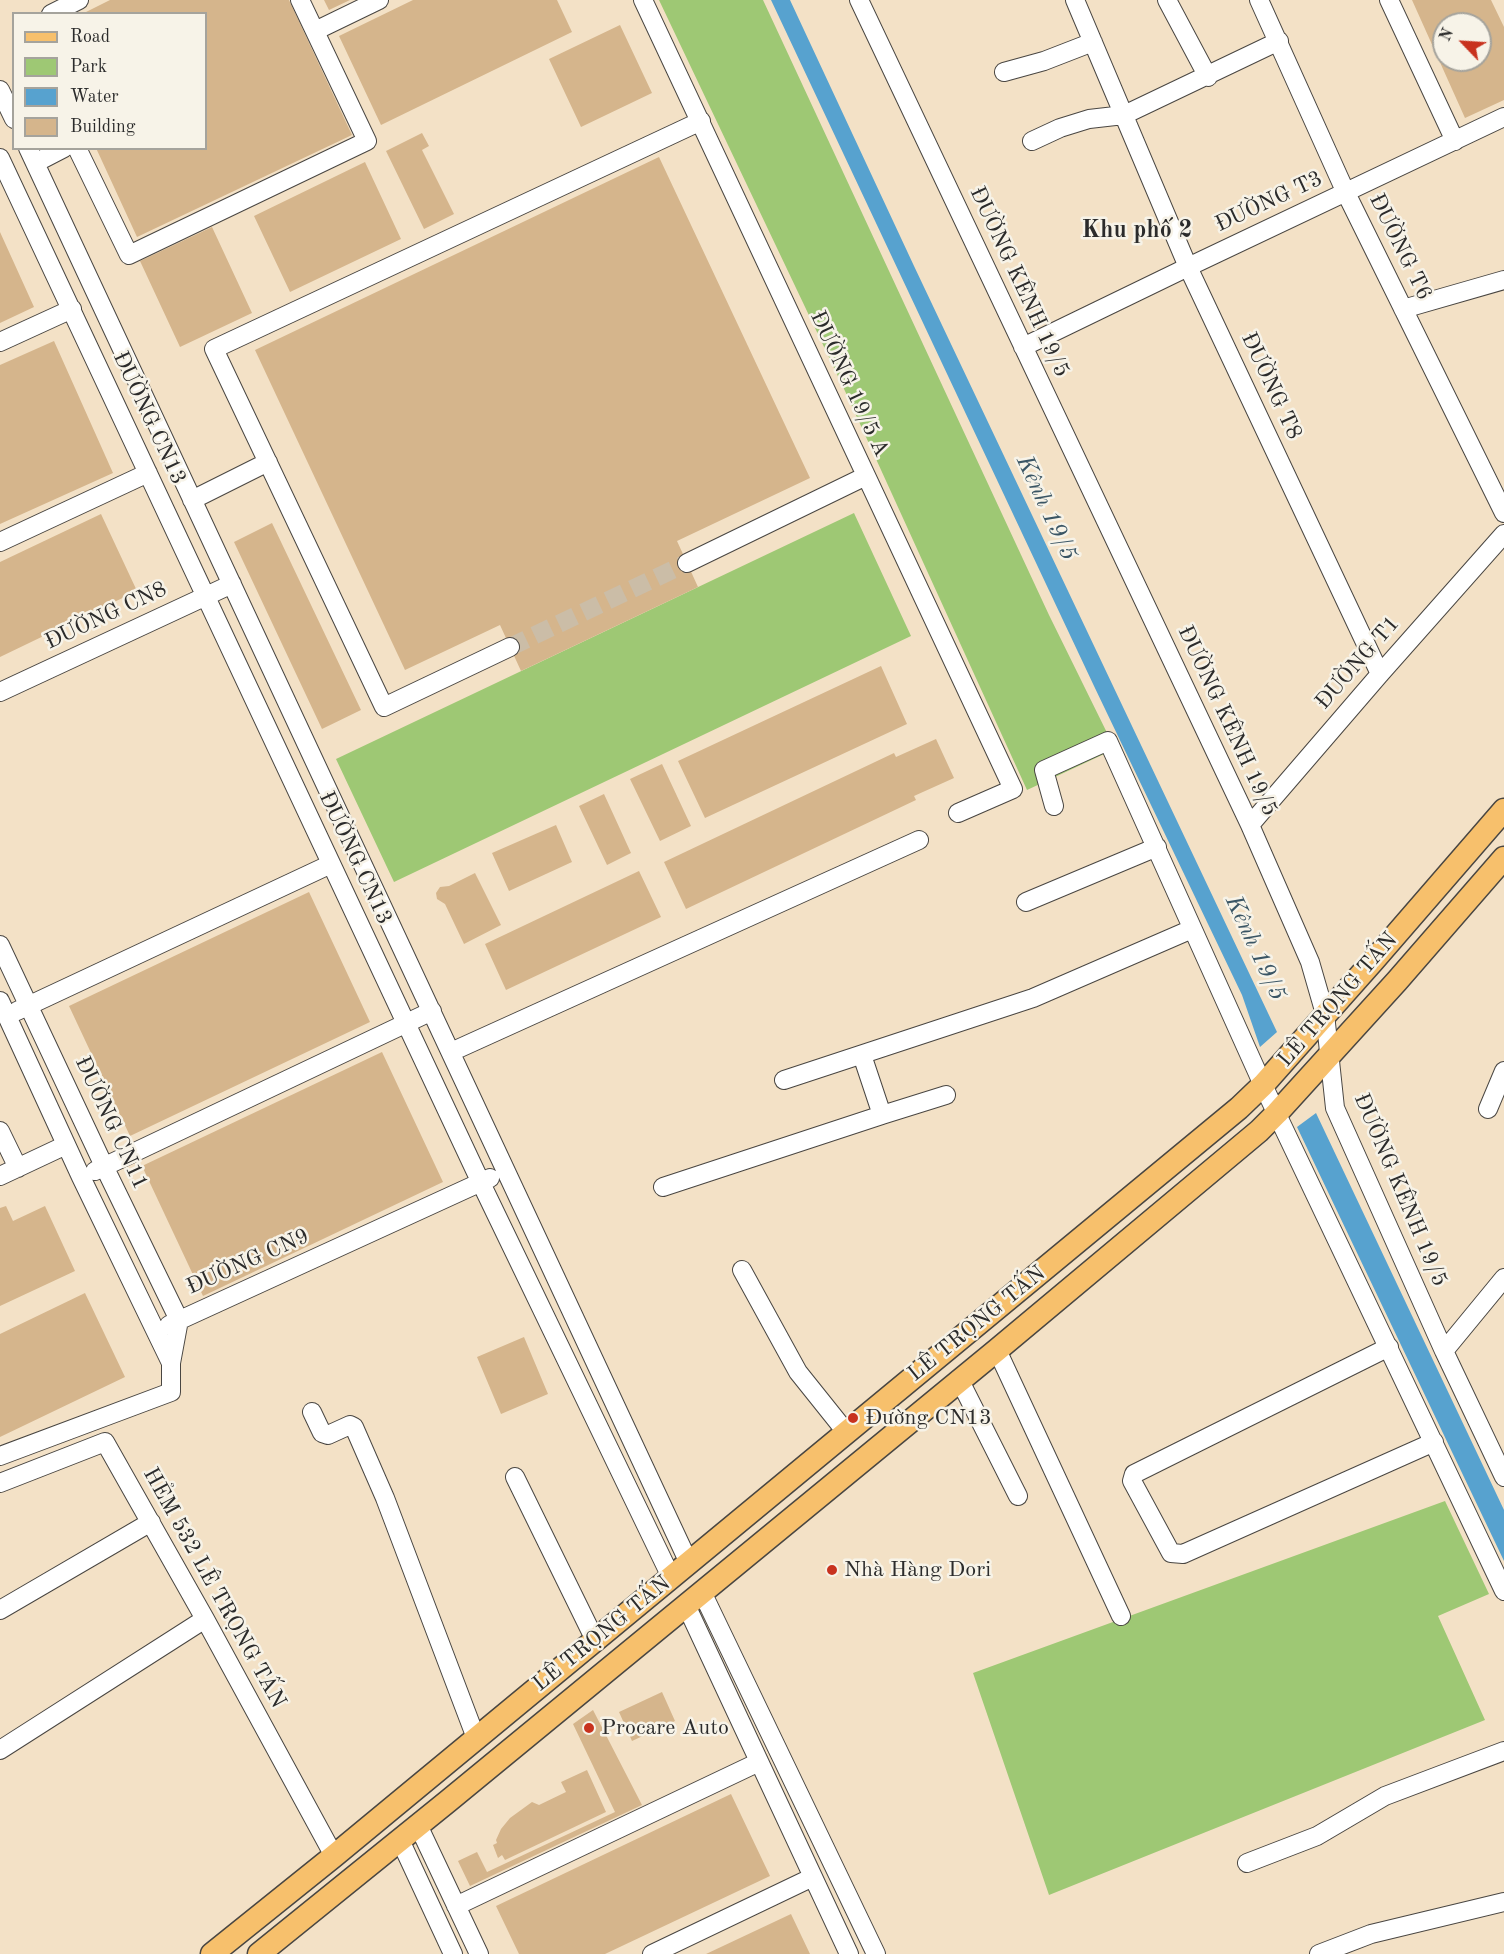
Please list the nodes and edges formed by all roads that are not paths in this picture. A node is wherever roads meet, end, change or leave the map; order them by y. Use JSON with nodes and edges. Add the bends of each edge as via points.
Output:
{"nodes":[{"id":1,"x":79,"y":0,"type":"edge"},
{"id":2,"x":300,"y":0,"type":"edge"},
{"id":3,"x":379,"y":0,"type":"edge"},
{"id":4,"x":644,"y":0,"type":"edge"},
{"id":5,"x":859,"y":0,"type":"edge"},
{"id":6,"x":1075,"y":0,"type":"edge"},
{"id":7,"x":1167,"y":0,"type":"edge"},
{"id":8,"x":1259,"y":0,"type":"edge"},
{"id":9,"x":1389,"y":0,"type":"edge"},
{"id":10,"x":55,"y":12,"type":"edge"},
{"id":11,"x":315,"y":31,"type":"junction"},
{"id":12,"x":1279,"y":41,"type":"junction"},
{"id":13,"x":1093,"y":42,"type":"junction"},
{"id":14,"x":1004,"y":72,"type":"dead end"},
{"id":15,"x":1208,"y":77,"type":"junction"},
{"id":16,"x":0,"y":90,"type":"edge"},
{"id":17,"x":12,"y":115,"type":"edge"},
{"id":18,"x":1124,"y":116,"type":"junction"},
{"id":19,"x":1504,"y":117,"type":"edge"},
{"id":20,"x":701,"y":121,"type":"junction"},
{"id":21,"x":1032,"y":141,"type":"dead end"},
{"id":22,"x":1455,"y":141,"type":"junction"},
{"id":23,"x":56,"y":150,"type":"edge"},
{"id":24,"x":78,"y":150,"type":"edge"},
{"id":25,"x":31,"y":156,"type":"edge"},
{"id":26,"x":0,"y":158,"type":"edge"},
{"id":27,"x":1346,"y":193,"type":"junction"},
{"id":28,"x":1188,"y":267,"type":"junction"},
{"id":29,"x":1504,"y":280,"type":"edge"},
{"id":30,"x":72,"y":309,"type":"junction"},
{"id":31,"x":1403,"y":309,"type":"junction"},
{"id":32,"x":0,"y":342,"type":"edge"},
{"id":33,"x":1023,"y":347,"type":"junction"},
{"id":34,"x":268,"y":462,"type":"junction"},
{"id":35,"x":148,"y":473,"type":"junction"},
{"id":36,"x":866,"y":476,"type":"junction"},
{"id":37,"x":192,"y":500,"type":"junction"},
{"id":38,"x":1504,"y":513,"type":"edge"},
{"id":39,"x":1504,"y":534,"type":"edge"},
{"id":40,"x":0,"y":542,"type":"edge"},
{"id":41,"x":687,"y":563,"type":"tunnel mouth"},
{"id":42,"x":232,"y":584,"type":"junction"},
{"id":43,"x":205,"y":596,"type":"junction"},
{"id":44,"x":510,"y":647,"type":"tunnel mouth"},
{"id":45,"x":1380,"y":674,"type":"junction"},
{"id":46,"x":0,"y":692,"type":"edge"},
{"id":47,"x":1054,"y":806,"type":"dead end"},
{"id":48,"x":1504,"y":810,"type":"edge"},
{"id":49,"x":958,"y":813,"type":"dead end"},
{"id":50,"x":1250,"y":825,"type":"junction"},
{"id":51,"x":919,"y":840,"type":"dead end"},
{"id":52,"x":1157,"y":847,"type":"junction"},
{"id":53,"x":1504,"y":858,"type":"edge"},
{"id":54,"x":331,"y":864,"type":"junction"},
{"id":55,"x":1026,"y":902,"type":"dead end"},
{"id":56,"x":1192,"y":930,"type":"junction"},
{"id":57,"x":0,"y":945,"type":"edge"},
{"id":58,"x":28,"y":1005,"type":"junction"},
{"id":59,"x":3,"y":1008,"type":"edge"},
{"id":60,"x":432,"y":1011,"type":"junction"},
{"id":61,"x":1325,"y":1014,"type":"junction"},
{"id":62,"x":407,"y":1023,"type":"junction"},
{"id":63,"x":8,"y":1039,"type":"edge"},
{"id":64,"x":451,"y":1052,"type":"junction"},
{"id":65,"x":862,"y":1055,"type":"junction"},
{"id":66,"x":1330,"y":1055,"type":"junction"},
{"id":67,"x":1504,"y":1071,"type":"edge"},
{"id":68,"x":784,"y":1080,"type":"dead end"},
{"id":69,"x":1263,"y":1084,"type":"junction"},
{"id":70,"x":946,"y":1095,"type":"dead end"},
{"id":71,"x":1488,"y":1109,"type":"dead end"},
{"id":72,"x":1277,"y":1113,"type":"junction"},
{"id":73,"x":882,"y":1115,"type":"junction"},
{"id":74,"x":0,"y":1131,"type":"edge"},
{"id":75,"x":66,"y":1145,"type":"junction"},
{"id":76,"x":104,"y":1166,"type":"junction"},
{"id":77,"x":18,"y":1168,"type":"junction"},
{"id":78,"x":504,"y":1171,"type":"junction"},
{"id":79,"x":0,"y":1176,"type":"edge"},
{"id":80,"x":81,"y":1177,"type":"junction"},
{"id":81,"x":481,"y":1183,"type":"junction"},
{"id":82,"x":663,"y":1187,"type":"dead end"},
{"id":83,"x":541,"y":1249,"type":"junction"},
{"id":84,"x":519,"y":1261,"type":"junction"},
{"id":85,"x":742,"y":1270,"type":"dead end"},
{"id":86,"x":1504,"y":1278,"type":"edge"},
{"id":87,"x":179,"y":1320,"type":"junction"},
{"id":88,"x":156,"y":1331,"type":"junction"},
{"id":89,"x":1389,"y":1347,"type":"junction"},
{"id":90,"x":997,"y":1350,"type":"junction"},
{"id":91,"x":1444,"y":1351,"type":"junction"},
{"id":92,"x":171,"y":1363,"type":"junction"},
{"id":93,"x":959,"y":1379,"type":"junction"},
{"id":94,"x":312,"y":1412,"type":"dead end"},
{"id":95,"x":846,"y":1432,"type":"junction"},
{"id":96,"x":1434,"y":1442,"type":"junction"},
{"id":97,"x":0,"y":1456,"type":"edge"},
{"id":98,"x":515,"y":1477,"type":"dead end"},
{"id":99,"x":1504,"y":1477,"type":"edge"},
{"id":100,"x":0,"y":1483,"type":"edge"},
{"id":101,"x":1018,"y":1496,"type":"dead end"},
{"id":102,"x":151,"y":1522,"type":"junction"},
{"id":103,"x":680,"y":1570,"type":"junction"},
{"id":104,"x":1504,"y":1591,"type":"edge"},
{"id":105,"x":694,"y":1599,"type":"junction"},
{"id":106,"x":0,"y":1610,"type":"edge"},
{"id":107,"x":1121,"y":1616,"type":"dead end"},
{"id":108,"x":205,"y":1619,"type":"junction"},
{"id":109,"x":595,"y":1640,"type":"junction"},
{"id":110,"x":476,"y":1738,"type":"junction"},
{"id":111,"x":0,"y":1750,"type":"edge"},
{"id":112,"x":1504,"y":1751,"type":"edge"},
{"id":113,"x":759,"y":1762,"type":"junction"},
{"id":114,"x":418,"y":1825,"type":"junction"},
{"id":115,"x":400,"y":1840,"type":"junction"},
{"id":116,"x":334,"y":1856,"type":"junction"},
{"id":117,"x":1248,"y":1863,"type":"dead end"},
{"id":118,"x":813,"y":1877,"type":"junction"},
{"id":119,"x":843,"y":1887,"type":"junction"},
{"id":120,"x":822,"y":1896,"type":"junction"},
{"id":121,"x":1504,"y":1902,"type":"edge"},
{"id":122,"x":456,"y":1906,"type":"junction"},
{"id":123,"x":212,"y":1954,"type":"edge"},
{"id":124,"x":259,"y":1954,"type":"edge"},
{"id":125,"x":453,"y":1954,"type":"edge"},
{"id":126,"x":479,"y":1954,"type":"edge"},
{"id":127,"x":652,"y":1954,"type":"edge"},
{"id":128,"x":849,"y":1954,"type":"edge"},
{"id":129,"x":876,"y":1954,"type":"edge"},
{"id":130,"x":1319,"y":1954,"type":"edge"}],
"edges":[{"from":1,"to":10,"type":"street"},
{"from":2,"to":11,"type":"street"},
{"from":3,"to":11,"type":"street"},
{"from":4,"to":20,"type":"street","name":"ĐƯỜNG 19/5 A"},
{"from":5,"to":33,"type":"street","name":"ĐƯỜNG KÊNH 19/5"},
{"from":6,"to":13,"type":"street","name":"ĐƯỜNG T8"},
{"from":7,"to":15,"type":"street"},
{"from":8,"to":12,"type":"street","name":"ĐƯỜNG T6"},
{"from":9,"to":22,"type":"street"},
{"from":11,"to":24,"type":"street","via":[[367,141],[129,255]]},
{"from":12,"to":15,"type":"street"},
{"from":12,"to":27,"type":"street","name":"ĐƯỜNG T6"},
{"from":13,"to":14,"type":"street","via":[[1044,62]]},
{"from":13,"to":18,"type":"street","name":"ĐƯỜNG T8"},
{"from":15,"to":18,"type":"street"},
{"from":16,"to":17,"type":"street"},
{"from":18,"to":21,"type":"street","via":[[1089,119]]},
{"from":18,"to":28,"type":"street","name":"ĐƯỜNG T8"},
{"from":19,"to":22,"type":"street","name":"ĐƯỜNG T3"},
{"from":20,"to":34,"type":"street","via":[[214,350]]},
{"from":20,"to":36,"type":"street","name":"ĐƯỜNG 19/5 A"},
{"from":22,"to":27,"type":"street","name":"ĐƯỜNG T3"},
{"from":23,"to":25,"type":"street"},
{"from":25,"to":37,"type":"street","name":"ĐƯỜNG CN13"},
{"from":26,"to":30,"type":"street","name":"ĐƯỜNG CN13"},
{"from":27,"to":28,"type":"street","name":"ĐƯỜNG T3"},
{"from":27,"to":31,"type":"street","name":"ĐƯỜNG T6"},
{"from":28,"to":33,"type":"street","name":"ĐƯỜNG T3"},
{"from":28,"to":45,"type":"street","name":"ĐƯỜNG T8"},
{"from":29,"to":31,"type":"street"},
{"from":30,"to":32,"type":"street"},
{"from":30,"to":35,"type":"street","name":"ĐƯỜNG CN13"},
{"from":31,"to":38,"type":"street","name":"ĐƯỜNG T6"},
{"from":33,"to":50,"type":"street","name":"ĐƯỜNG KÊNH 19/5"},
{"from":34,"to":37,"type":"street"},
{"from":34,"to":44,"type":"street","via":[[384,707]]},
{"from":35,"to":40,"type":"street"},
{"from":35,"to":43,"type":"street","name":"ĐƯỜNG CN13"},
{"from":36,"to":41,"type":"street"},
{"from":36,"to":49,"type":"street","name":"ĐƯỜNG 19/5 A","via":[[1012,789]]},
{"from":37,"to":42,"type":"street","name":"ĐƯỜNG CN13"},
{"from":39,"to":45,"type":"street","name":"ĐƯỜNG T1"},
{"from":42,"to":43,"type":"street","name":"ĐƯỜNG CN8"},
{"from":42,"to":60,"type":"street","name":"ĐƯỜNG CN13"},
{"from":43,"to":46,"type":"street","name":"ĐƯỜNG CN8"},
{"from":43,"to":54,"type":"street","name":"ĐƯỜNG CN13"},
{"from":45,"to":50,"type":"street","name":"ĐƯỜNG T1"},
{"from":47,"to":52,"type":"street","via":[[1044,770],[1108,741]]},
{"from":48,"to":61,"type":"main road","name":"LÊ TRỌNG TẤN"},
{"from":50,"to":61,"type":"street","name":"ĐƯỜNG KÊNH 19/5","via":[[1310,962]]},
{"from":51,"to":64,"type":"street"},
{"from":52,"to":55,"type":"street"},
{"from":52,"to":56,"type":"street"},
{"from":53,"to":66,"type":"main road","name":"LÊ TRỌNG TẤN"},
{"from":54,"to":58,"type":"street"},
{"from":54,"to":62,"type":"street","name":"ĐƯỜNG CN13"},
{"from":56,"to":65,"type":"street","via":[[1033,998]]},
{"from":56,"to":69,"type":"street"},
{"from":57,"to":58,"type":"street","name":"ĐƯỜNG CN11"},
{"from":58,"to":59,"type":"street"},
{"from":58,"to":76,"type":"street","name":"ĐƯỜNG CN11"},
{"from":59,"to":63,"type":"street"},
{"from":60,"to":62,"type":"street"},
{"from":60,"to":64,"type":"street","name":"ĐƯỜNG CN13"},
{"from":61,"to":66,"type":"street","name":"ĐƯỜNG KÊNH 19/5"},
{"from":61,"to":69,"type":"main road","name":"LÊ TRỌNG TẤN"},
{"from":62,"to":76,"type":"street"},
{"from":62,"to":81,"type":"street","name":"ĐƯỜNG CN13"},
{"from":63,"to":75,"type":"street"},
{"from":64,"to":78,"type":"street","name":"ĐƯỜNG CN13"},
{"from":65,"to":68,"type":"street"},
{"from":65,"to":73,"type":"street"},
{"from":66,"to":72,"type":"main road","name":"LÊ TRỌNG TẤN"},
{"from":66,"to":91,"type":"street","name":"ĐƯỜNG KÊNH 19/5","via":[[1335,1108]]},
{"from":67,"to":71,"type":"street"},
{"from":69,"to":72,"type":"street"},
{"from":69,"to":95,"type":"main road","name":"LÊ TRỌNG TẤN","via":[[1239,1108]]},
{"from":70,"to":73,"type":"street"},
{"from":72,"to":89,"type":"street"},
{"from":72,"to":90,"type":"main road","name":"LÊ TRỌNG TẤN"},
{"from":73,"to":82,"type":"street"},
{"from":74,"to":77,"type":"street"},
{"from":75,"to":77,"type":"street"},
{"from":75,"to":80,"type":"street"},
{"from":76,"to":80,"type":"street"},
{"from":76,"to":87,"type":"street","name":"ĐƯỜNG CN11"},
{"from":77,"to":79,"type":"street"},
{"from":78,"to":81,"type":"street","name":"ĐƯỜNG CN9"},
{"from":78,"to":83,"type":"street","name":"ĐƯỜNG CN13"},
{"from":80,"to":88,"type":"street"},
{"from":81,"to":84,"type":"street","name":"ĐƯỜNG CN13"},
{"from":81,"to":87,"type":"street","name":"ĐƯỜNG CN9"},
{"from":83,"to":84,"type":"street"},
{"from":83,"to":103,"type":"street","name":"ĐƯỜNG CN13"},
{"from":84,"to":103,"type":"street","name":"ĐƯỜNG CN13"},
{"from":85,"to":95,"type":"street","via":[[798,1372]]},
{"from":86,"to":91,"type":"street"},
{"from":87,"to":88,"type":"street"},
{"from":87,"to":92,"type":"street","name":"ĐƯỜNG CN9"},
{"from":88,"to":92,"type":"street"},
{"from":89,"to":96,"type":"street"},
{"from":89,"to":96,"type":"street","via":[[1134,1474],[1132,1481],[1171,1553],[1183,1554]]},
{"from":90,"to":93,"type":"main road","name":"LÊ TRỌNG TẤN"},
{"from":90,"to":107,"type":"street"},
{"from":91,"to":99,"type":"street","name":"ĐƯỜNG KÊNH 19/5"},
{"from":92,"to":97,"type":"street","name":"ĐƯỜNG CN9","via":[[171,1392]]},
{"from":93,"to":101,"type":"street"},
{"from":93,"to":105,"type":"main road","name":"LÊ TRỌNG TẤN"},
{"from":94,"to":110,"type":"street","via":[[322,1433],[328,1435],[350,1425],[354,1427]]},
{"from":95,"to":103,"type":"main road","name":"LÊ TRỌNG TẤN"},
{"from":96,"to":104,"type":"street"},
{"from":98,"to":109,"type":"street"},
{"from":100,"to":102,"type":"street","name":"HẺM 532 LÊ TRỌNG TẤN","via":[[105,1442]]},
{"from":102,"to":106,"type":"street"},
{"from":102,"to":108,"type":"street","name":"HẺM 532 LÊ TRỌNG TẤN"},
{"from":103,"to":105,"type":"main road"},
{"from":103,"to":109,"type":"main road","name":"LÊ TRỌNG TẤN"},
{"from":105,"to":113,"type":"street"},
{"from":105,"to":114,"type":"main road","name":"LÊ TRỌNG TẤN"},
{"from":105,"to":119,"type":"street"},
{"from":108,"to":111,"type":"street"},
{"from":108,"to":116,"type":"street","name":"HẺM 532 LÊ TRỌNG TẤN"},
{"from":109,"to":110,"type":"main road","name":"LÊ TRỌNG TẤN"},
{"from":110,"to":116,"type":"main road","name":"LÊ TRỌNG TẤN"},
{"from":112,"to":117,"type":"street","via":[[1385,1796],[1317,1836]]},
{"from":113,"to":118,"type":"street"},
{"from":113,"to":122,"type":"street"},
{"from":114,"to":115,"type":"main road","name":"LÊ TRỌNG TẤN"},
{"from":114,"to":122,"type":"street"},
{"from":115,"to":124,"type":"main road","name":"LÊ TRỌNG TẤN"},
{"from":115,"to":125,"type":"street"},
{"from":116,"to":123,"type":"main road","name":"LÊ TRỌNG TẤN"},
{"from":118,"to":120,"type":"street"},
{"from":118,"to":127,"type":"street"},
{"from":119,"to":120,"type":"street"},
{"from":119,"to":129,"type":"street"},
{"from":120,"to":128,"type":"street"},
{"from":121,"to":130,"type":"street","via":[[1371,1934]]},
{"from":122,"to":126,"type":"street"}]}
